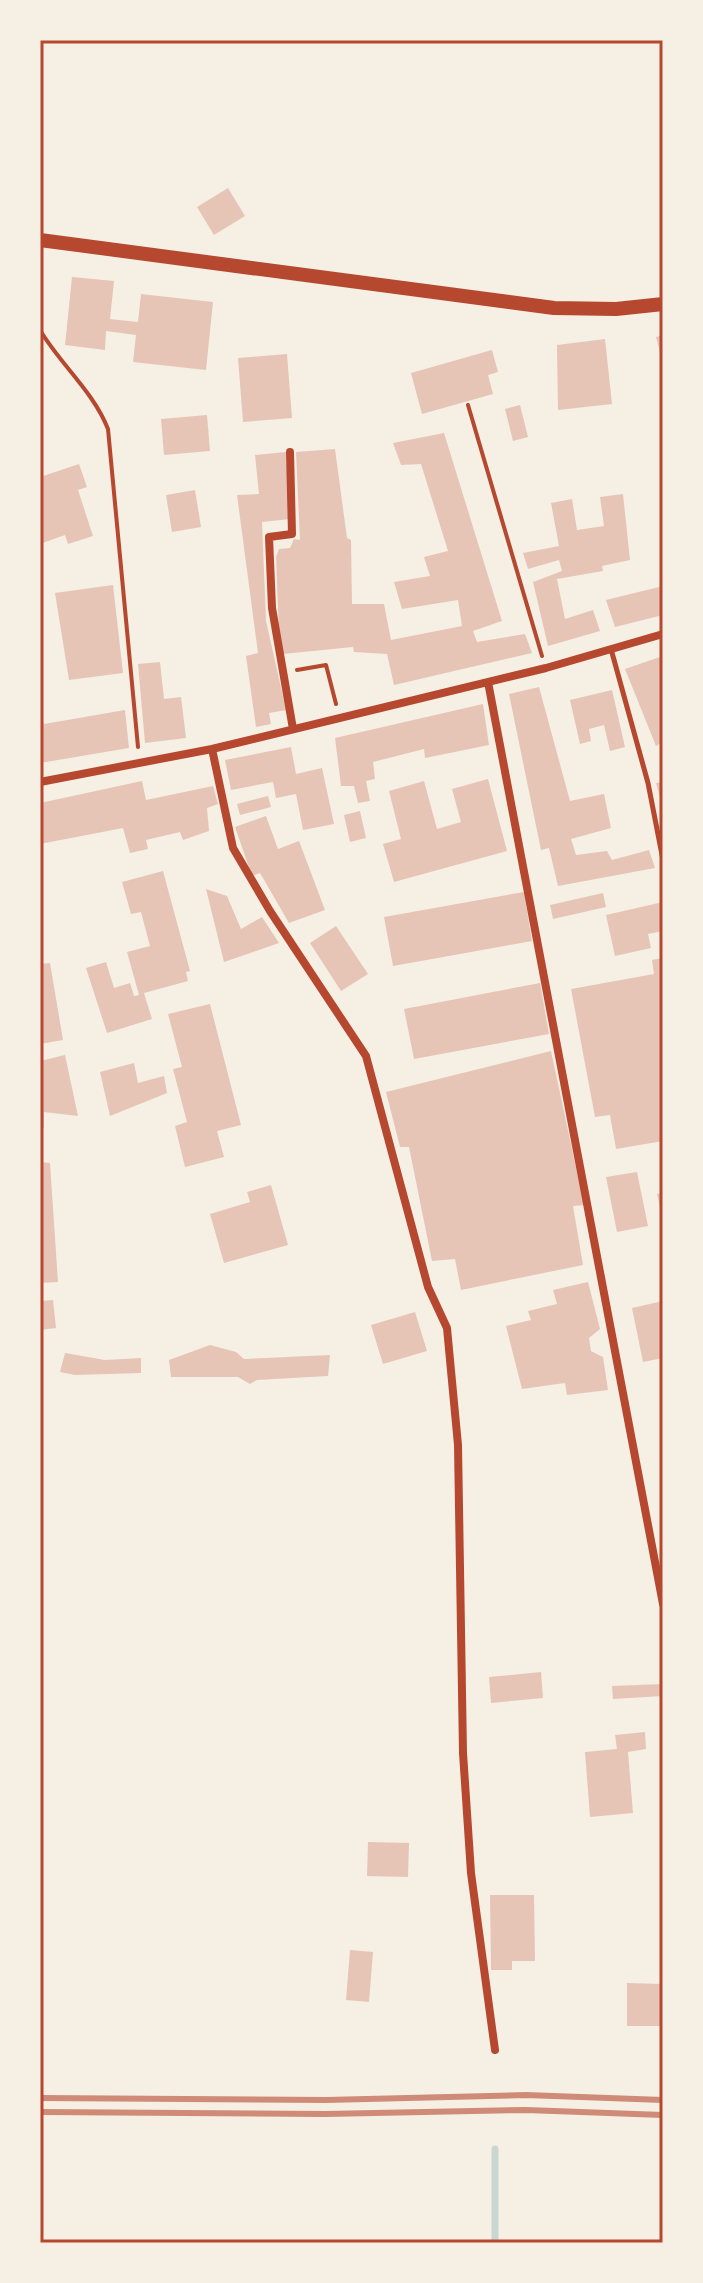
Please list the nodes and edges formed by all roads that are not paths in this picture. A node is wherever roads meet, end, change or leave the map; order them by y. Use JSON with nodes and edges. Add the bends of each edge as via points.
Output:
{"nodes":[{"id":1,"x":40,"y":240,"type":"edge"},
{"id":2,"x":663,"y":304,"type":"edge"},
{"id":3,"x":290,"y":452,"type":"dead end"},
{"id":4,"x":663,"y":634,"type":"edge"},
{"id":5,"x":611,"y":649,"type":"junction"},
{"id":6,"x":488,"y":682,"type":"junction"},
{"id":7,"x":293,"y":729,"type":"junction"},
{"id":8,"x":212,"y":749,"type":"junction"},
{"id":9,"x":40,"y":782,"type":"edge"},
{"id":10,"x":663,"y":860,"type":"edge"},
{"id":11,"x":663,"y":1604,"type":"edge"},
{"id":12,"x":495,"y":2050,"type":"dead end"}],
"edges":[{"from":1,"to":2,"type":"main road","via":[[554,308]]},
{"from":3,"to":7,"type":"street","via":[[292,534],[269,537],[272,608]]},
{"from":4,"to":5,"type":"street"},
{"from":5,"to":6,"type":"street"},
{"from":5,"to":10,"type":"lane"},
{"from":6,"to":7,"type":"street"},
{"from":6,"to":11,"type":"street"},
{"from":7,"to":8,"type":"street"},
{"from":8,"to":9,"type":"street"},
{"from":8,"to":12,"type":"street","via":[[233,848],[366,1056],[428,1287],[447,1328],[458,1445],[463,1753],[471,1873]]}]}
